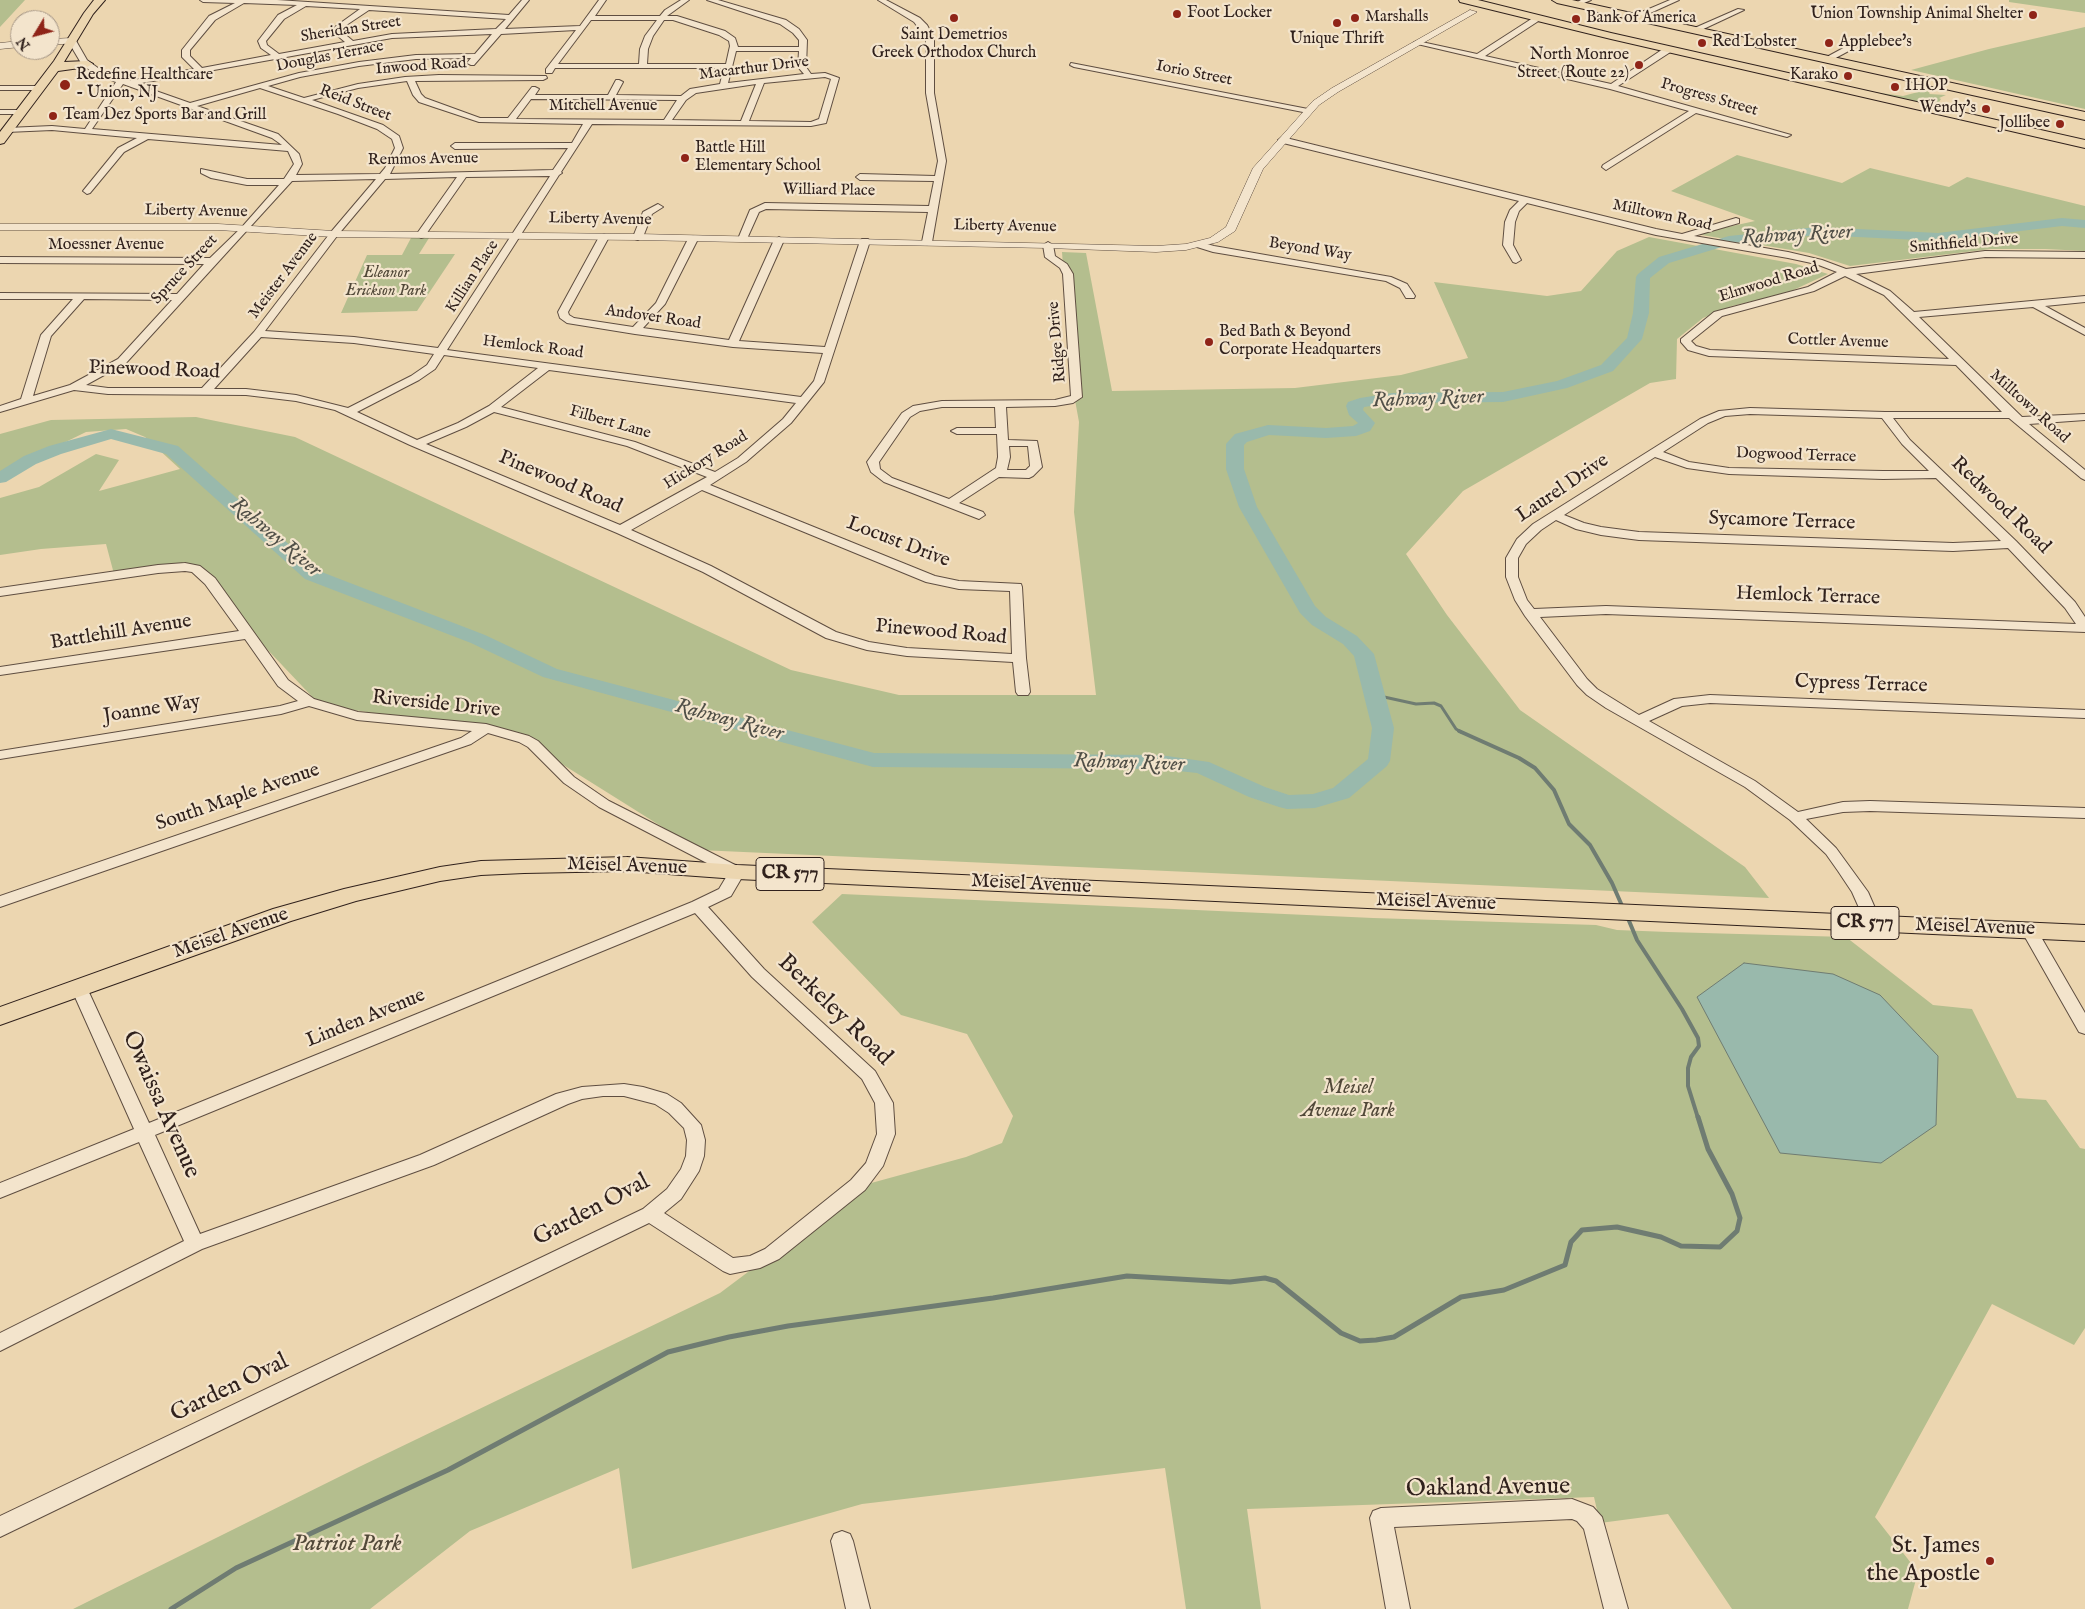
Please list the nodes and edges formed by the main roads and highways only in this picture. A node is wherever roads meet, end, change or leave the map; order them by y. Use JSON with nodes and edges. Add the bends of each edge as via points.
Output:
{"nodes":[{"id":1,"x":100,"y":0,"type":"edge"},
{"id":2,"x":1465,"y":0,"type":"edge"},
{"id":3,"x":1558,"y":0,"type":"edge"},
{"id":4,"x":1582,"y":2,"type":"edge"},
{"id":5,"x":1506,"y":10,"type":"junction"},
{"id":6,"x":1678,"y":26,"type":"junction"},
{"id":7,"x":1642,"y":43,"type":"junction"},
{"id":8,"x":87,"y":64,"type":"road end"},
{"id":9,"x":53,"y":69,"type":"junction"},
{"id":10,"x":2006,"y":98,"type":"junction"},
{"id":11,"x":2085,"y":116,"type":"edge"},
{"id":12,"x":1972,"y":118,"type":"junction"},
{"id":13,"x":2,"y":136,"type":"edge"},
{"id":14,"x":2085,"y":144,"type":"edge"},
{"id":15,"x":2085,"y":933,"type":"edge"},
{"id":16,"x":0,"y":1016,"type":"edge"}],
"edges":[{"from":1,"to":9,"type":"main road"},
{"from":2,"to":5,"type":"highway"},
{"from":2,"to":5,"type":"highway","via":[[1473,6],[1473,12]]},
{"from":3,"to":4,"type":"highway"},
{"from":4,"to":6,"type":"highway"},
{"from":5,"to":7,"type":"highway"},
{"from":6,"to":7,"type":"highway","via":[[1640,25],[1624,30],[1628,36]]},
{"from":6,"to":10,"type":"highway"},
{"from":7,"to":12,"type":"highway"},
{"from":8,"to":9,"type":"main road"},
{"from":9,"to":13,"type":"main road"},
{"from":10,"to":11,"type":"highway"},
{"from":10,"to":12,"type":"highway","via":[[1961,95],[1943,101],[1947,108]]},
{"from":12,"to":14,"type":"highway"},
{"from":15,"to":16,"type":"main road","name":"Meisel Avenue","number":"CR 577","via":[[737,872],[627,864],[515,866],[393,883],[282,915]]}]}
